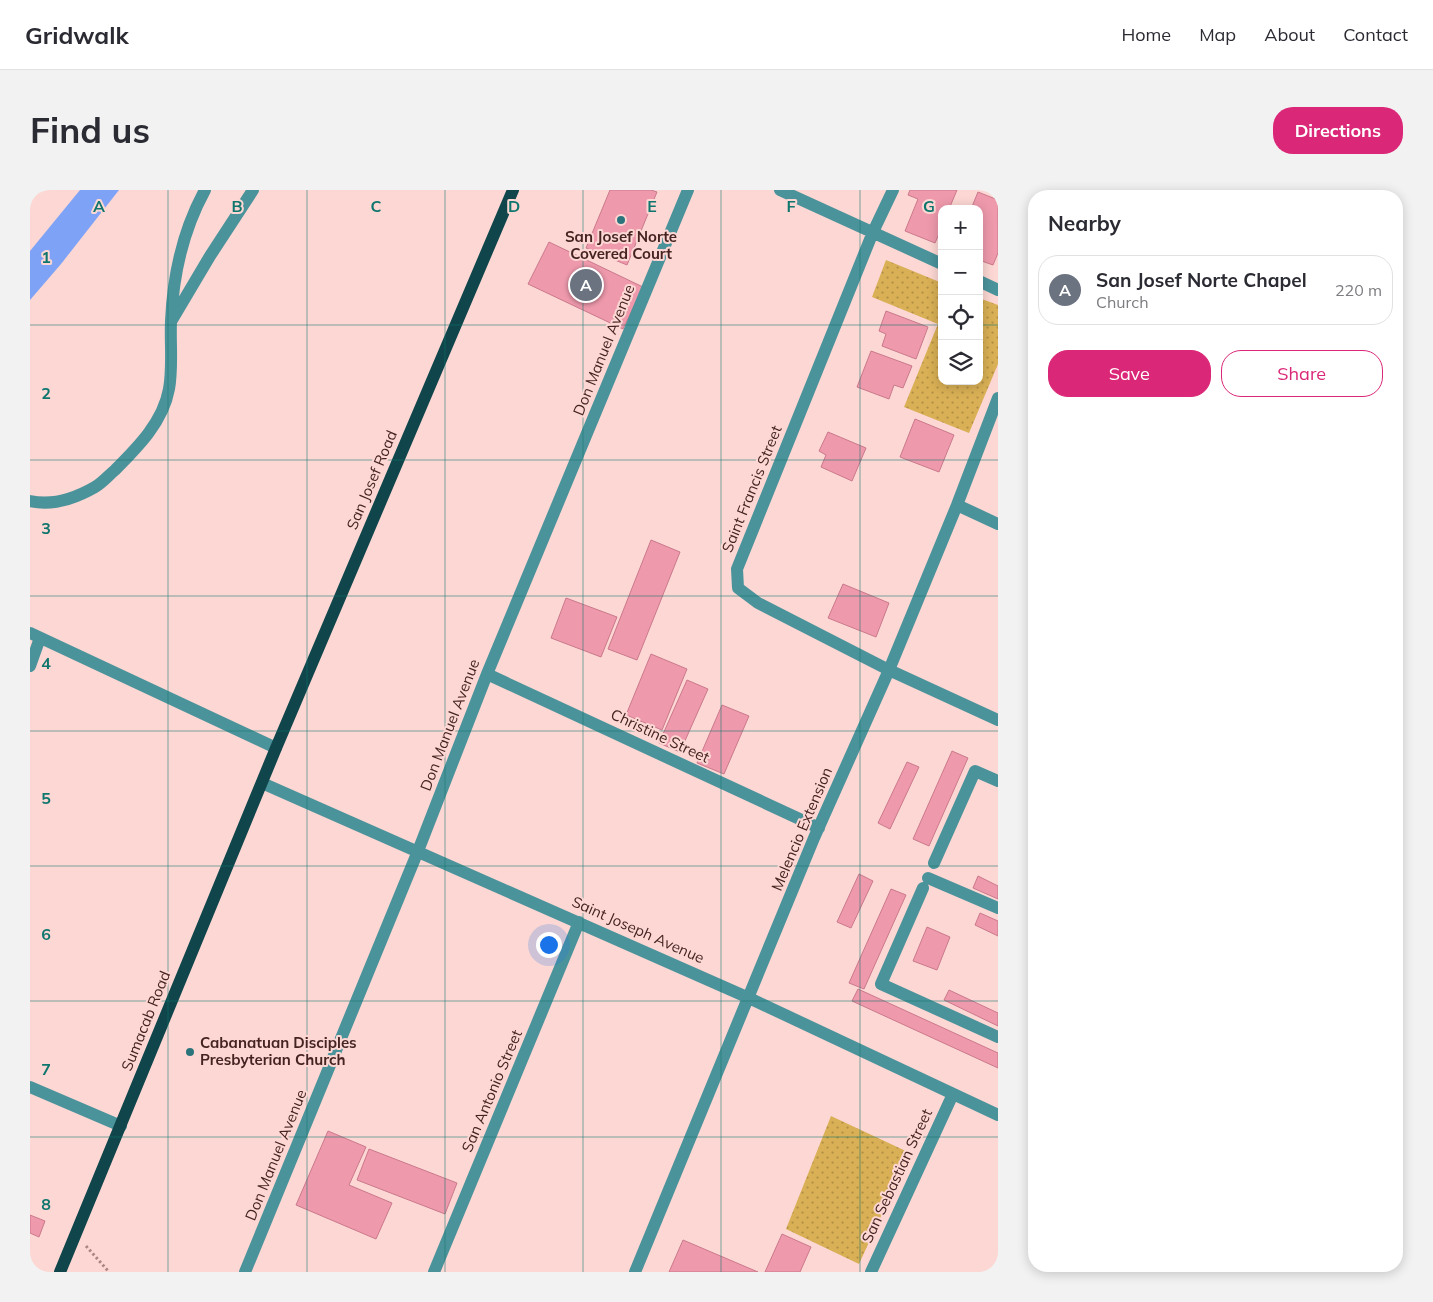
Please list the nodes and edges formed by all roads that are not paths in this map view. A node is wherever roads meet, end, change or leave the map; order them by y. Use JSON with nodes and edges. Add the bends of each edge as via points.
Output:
{"nodes":[{"id":1,"x":205,"y":190,"type":"edge"},
{"id":2,"x":253,"y":190,"type":"edge"},
{"id":3,"x":513,"y":190,"type":"edge"},
{"id":4,"x":688,"y":190,"type":"edge"},
{"id":5,"x":780,"y":190,"type":"edge"},
{"id":6,"x":893,"y":190,"type":"edge"},
{"id":7,"x":874,"y":232,"type":"junction"},
{"id":8,"x":938,"y":262,"type":"edge"},
{"id":9,"x":983,"y":283,"type":"edge"},
{"id":10,"x":998,"y":290,"type":"edge"},
{"id":11,"x":171,"y":322,"type":"junction"},
{"id":12,"x":998,"y":398,"type":"edge"},
{"id":13,"x":30,"y":502,"type":"edge"},
{"id":14,"x":957,"y":505,"type":"junction"},
{"id":15,"x":998,"y":524,"type":"edge"},
{"id":16,"x":35,"y":636,"type":"edge"},
{"id":17,"x":30,"y":666,"type":"edge"},
{"id":18,"x":889,"y":670,"type":"junction"},
{"id":19,"x":487,"y":674,"type":"junction"},
{"id":20,"x":998,"y":720,"type":"edge"},
{"id":21,"x":276,"y":748,"type":"junction"},
{"id":22,"x":998,"y":781,"type":"edge"},
{"id":23,"x":262,"y":783,"type":"junction"},
{"id":24,"x":819,"y":828,"type":"junction"},
{"id":25,"x":418,"y":851,"type":"junction"},
{"id":26,"x":934,"y":863,"type":"dead end"},
{"id":27,"x":998,"y":908,"type":"edge"},
{"id":28,"x":579,"y":922,"type":"junction"},
{"id":29,"x":749,"y":998,"type":"junction"},
{"id":30,"x":998,"y":1037,"type":"edge"},
{"id":31,"x":30,"y":1087,"type":"edge"},
{"id":32,"x":953,"y":1094,"type":"junction"},
{"id":33,"x":998,"y":1115,"type":"edge"},
{"id":34,"x":121,"y":1126,"type":"junction"},
{"id":35,"x":60,"y":1272,"type":"edge"},
{"id":36,"x":245,"y":1272,"type":"edge"},
{"id":37,"x":434,"y":1272,"type":"edge"},
{"id":38,"x":634,"y":1272,"type":"edge"},
{"id":39,"x":871,"y":1272,"type":"edge"}],
"edges":[{"from":1,"to":11,"type":"street","via":[[184,239],[174,283]]},
{"from":2,"to":11,"type":"street"},
{"from":3,"to":21,"type":"main road","name":"San Josef Road"},
{"from":4,"to":19,"type":"street","name":"Don Manuel Avenue"},
{"from":5,"to":7,"type":"street"},
{"from":6,"to":7,"type":"street","name":"Saint Francis Street"},
{"from":7,"to":8,"type":"street"},
{"from":7,"to":18,"type":"street","name":"Saint Francis Street","via":[[737,569],[738,588],[758,603]]},
{"from":9,"to":10,"type":"street"},
{"from":11,"to":13,"type":"street","via":[[169,390],[158,419],[138,448],[96,487],[60,502]]},
{"from":12,"to":14,"type":"street","name":"Melencio Extension"},
{"from":14,"to":15,"type":"street"},
{"from":14,"to":18,"type":"street","name":"Melencio Extension"},
{"from":16,"to":17,"type":"street"},
{"from":16,"to":21,"type":"street"},
{"from":18,"to":20,"type":"street","name":"Saint Francis Street"},
{"from":18,"to":24,"type":"street","name":"Melencio Extension"},
{"from":19,"to":24,"type":"street","name":"Christine Street"},
{"from":19,"to":25,"type":"street","name":"Don Manuel Avenue"},
{"from":21,"to":23,"type":"main road","name":"San Josef Road"},
{"from":22,"to":26,"type":"street","via":[[975,771]]},
{"from":23,"to":25,"type":"street","name":"Saint Joseph Avenue"},
{"from":23,"to":34,"type":"main road","name":"Sumacab Road"},
{"from":24,"to":29,"type":"street","name":"Melencio Extension"},
{"from":25,"to":28,"type":"street","name":"Saint Joseph Avenue"},
{"from":25,"to":36,"type":"street","name":"Don Manuel Avenue"},
{"from":27,"to":30,"type":"street","via":[[926,883],[881,984]]},
{"from":28,"to":29,"type":"street","name":"Saint Joseph Avenue"},
{"from":28,"to":37,"type":"street","name":"San Antonio Street"},
{"from":29,"to":32,"type":"street","name":"Saint Joseph Avenue"},
{"from":29,"to":38,"type":"street","name":"Melencio Extension"},
{"from":31,"to":34,"type":"street"},
{"from":32,"to":33,"type":"street","name":"Saint Joseph Avenue"},
{"from":32,"to":39,"type":"street","name":"San Sebastian Street"},
{"from":34,"to":35,"type":"main road","name":"Sumacab Road"}]}
